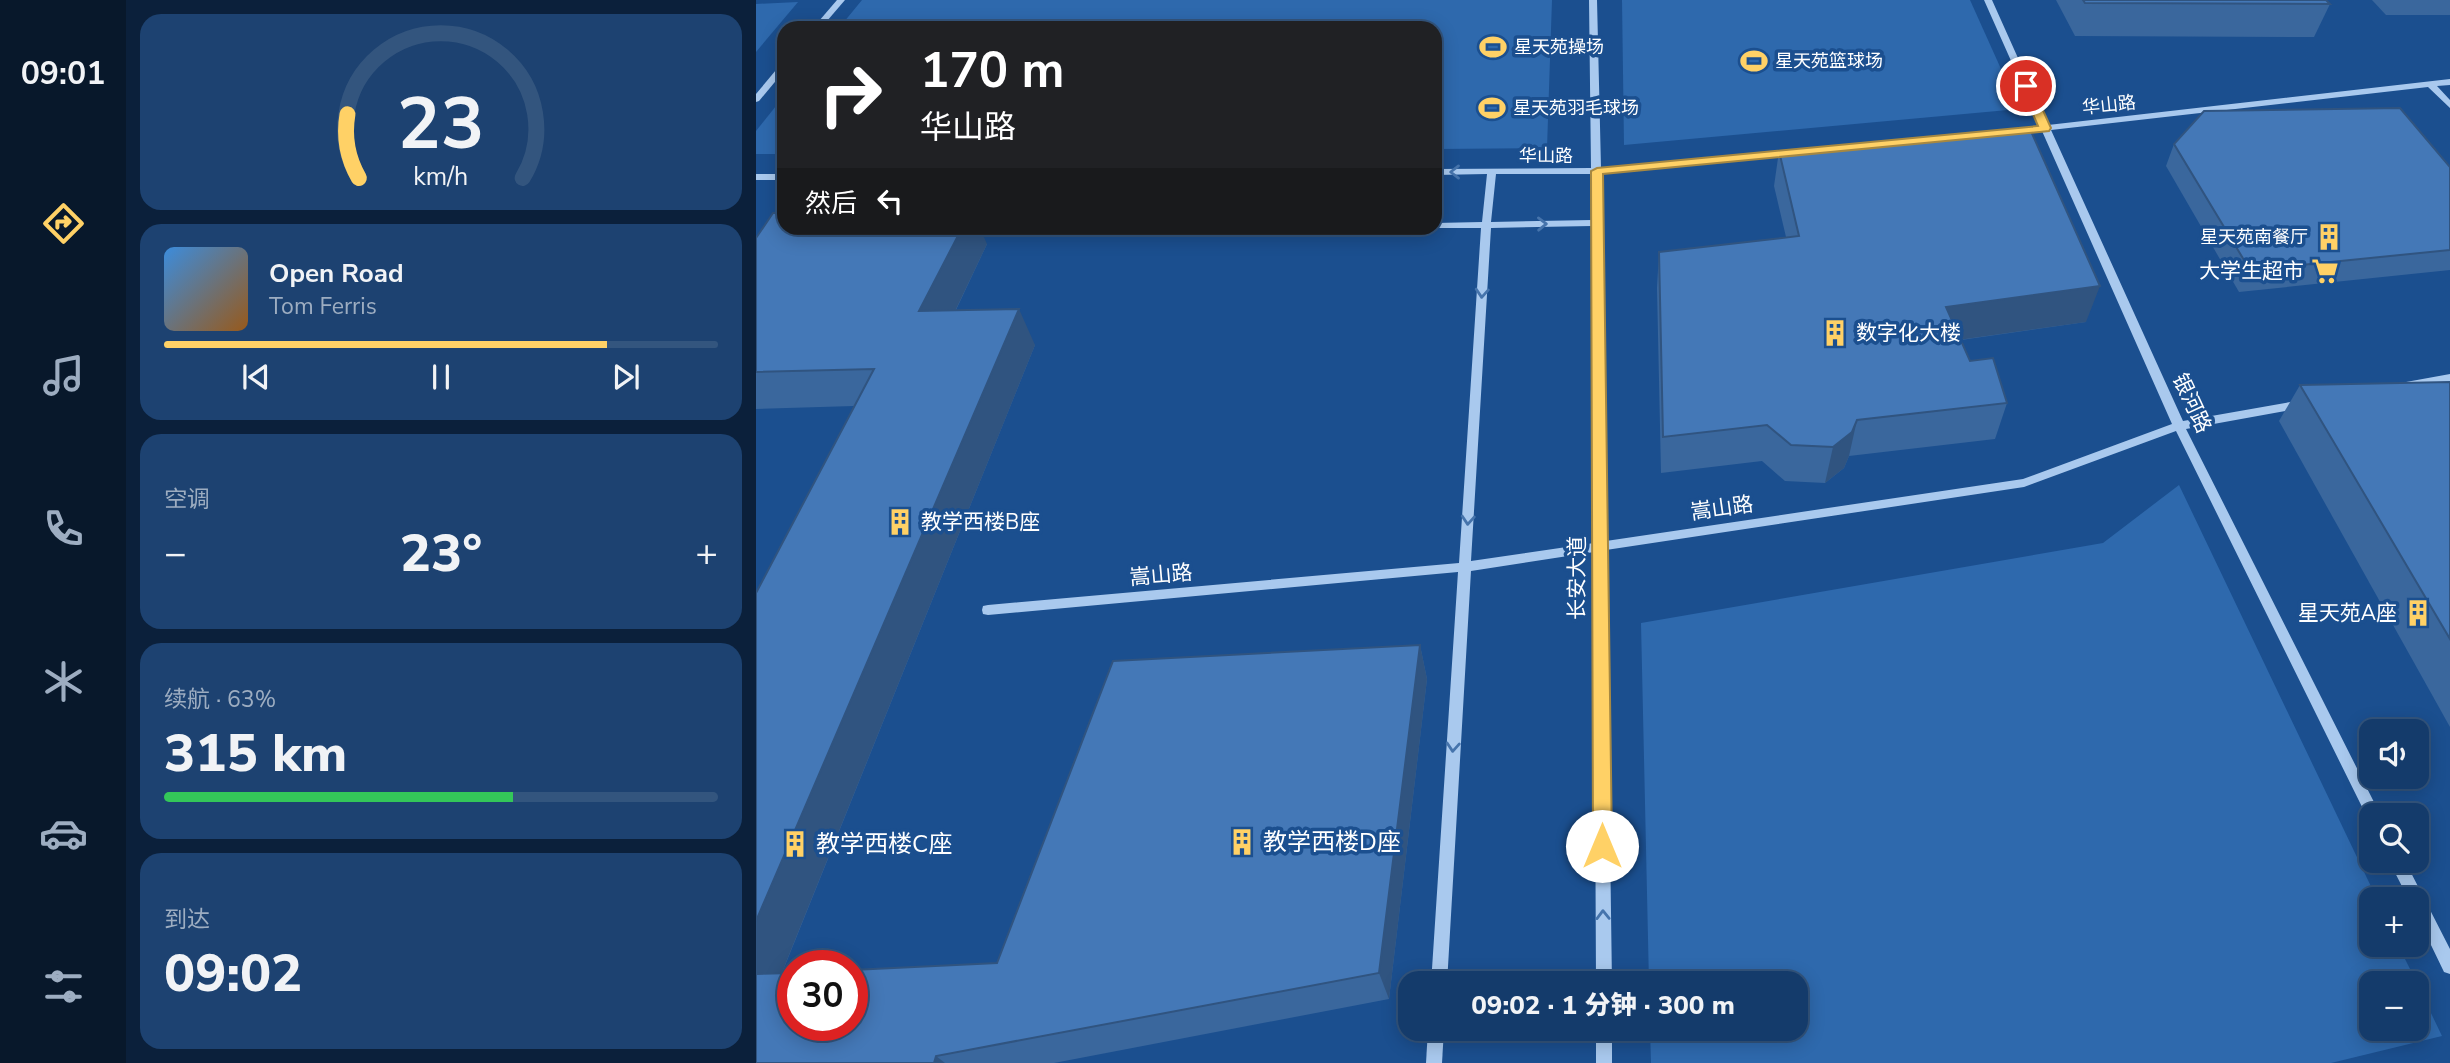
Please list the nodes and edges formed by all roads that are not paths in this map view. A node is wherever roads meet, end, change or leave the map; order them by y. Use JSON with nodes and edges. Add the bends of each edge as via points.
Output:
{"nodes":[{"id":1,"x":841,"y":0,"type":"edge"},
{"id":2,"x":1593,"y":0,"type":"edge"},
{"id":3,"x":1988,"y":0,"type":"edge"},
{"id":4,"x":823,"y":21,"type":"edge"},
{"id":5,"x":777,"y":74,"type":"edge"},
{"id":6,"x":2450,"y":82,"type":"edge"},
{"id":7,"x":2431,"y":85,"type":"junction"},
{"id":8,"x":756,"y":99,"type":"edge"},
{"id":9,"x":2450,"y":105,"type":"edge"},
{"id":10,"x":2045,"y":128,"type":"junction"},
{"id":11,"x":2005,"y":132,"type":"edge"},
{"id":12,"x":1801,"y":152,"type":"edge"},
{"id":13,"x":1597,"y":171,"type":"junction"},
{"id":14,"x":1492,"y":172,"type":"junction"},
{"id":15,"x":1442,"y":173,"type":"edge"},
{"id":16,"x":756,"y":177,"type":"edge"},
{"id":17,"x":777,"y":177,"type":"edge"},
{"id":18,"x":1597,"y":223,"type":"junction"},
{"id":19,"x":1486,"y":225,"type":"junction"},
{"id":20,"x":1442,"y":226,"type":"edge"},
{"id":21,"x":2450,"y":377,"type":"edge"},
{"id":22,"x":2396,"y":387,"type":"edge"},
{"id":23,"x":2314,"y":402,"type":"edge"},
{"id":24,"x":2179,"y":426,"type":"junction"},
{"id":25,"x":1600,"y":545,"type":"junction"},
{"id":26,"x":1465,"y":567,"type":"junction"},
{"id":27,"x":988,"y":610,"type":"dead end"},
{"id":28,"x":2368,"y":803,"type":"edge"},
{"id":29,"x":2429,"y":924,"type":"edge"},
{"id":30,"x":2450,"y":966,"type":"edge"},
{"id":31,"x":1440,"y":971,"type":"edge"},
{"id":32,"x":1604,"y":971,"type":"edge"},
{"id":33,"x":1435,"y":1041,"type":"edge"},
{"id":34,"x":1604,"y":1041,"type":"edge"},
{"id":35,"x":1434,"y":1063,"type":"edge"},
{"id":36,"x":1604,"y":1063,"type":"edge"}],
"edges":[{"from":1,"to":4,"type":"street"},
{"from":2,"to":13,"type":"street","name":"长安大道"},
{"from":3,"to":10,"type":"street","name":"银河路"},
{"from":5,"to":8,"type":"street"},
{"from":6,"to":7,"type":"street","name":"华山路"},
{"from":7,"to":9,"type":"street"},
{"from":7,"to":10,"type":"street","name":"华山路"},
{"from":10,"to":11,"type":"street","name":"华山路"},
{"from":10,"to":24,"type":"street","name":"银河路"},
{"from":12,"to":13,"type":"street","name":"华山路"},
{"from":13,"to":14,"type":"street","name":"华山路"},
{"from":13,"to":18,"type":"street","name":"长安大道"},
{"from":14,"to":15,"type":"street","name":"华山路","one_way":true},
{"from":14,"to":19,"type":"street"},
{"from":16,"to":17,"type":"street"},
{"from":19,"to":18,"type":"street","one_way":true},
{"from":18,"to":25,"type":"street","name":"长安大道"},
{"from":19,"to":20,"type":"street"},
{"from":19,"to":26,"type":"street","one_way":true},
{"from":21,"to":22,"type":"street"},
{"from":23,"to":24,"type":"street","name":"嵩山路"},
{"from":24,"to":25,"type":"street","name":"嵩山路","via":[[2024,483]]},
{"from":24,"to":28,"type":"street","name":"银河路"},
{"from":25,"to":26,"type":"street","name":"嵩山路"},
{"from":32,"to":25,"type":"street","name":"长安大道","one_way":true},
{"from":26,"to":27,"type":"street","name":"嵩山路"},
{"from":26,"to":31,"type":"street","one_way":true},
{"from":29,"to":30,"type":"street"},
{"from":33,"to":35,"type":"street"},
{"from":34,"to":36,"type":"street"}]}
